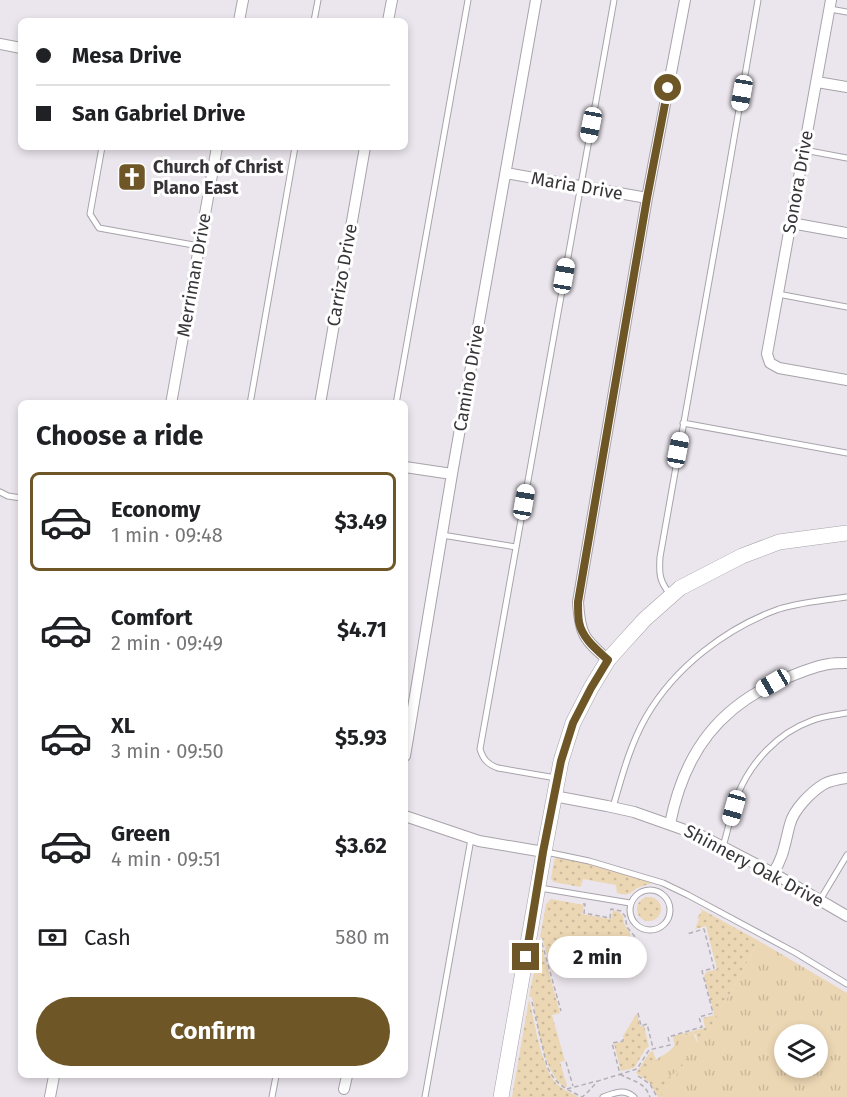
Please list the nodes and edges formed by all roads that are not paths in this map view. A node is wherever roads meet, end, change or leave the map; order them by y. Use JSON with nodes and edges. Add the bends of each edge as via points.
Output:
{"nodes":[{"id":1,"x":243,"y":0,"type":"edge"},
{"id":2,"x":318,"y":0,"type":"edge"},
{"id":3,"x":392,"y":0,"type":"edge"},
{"id":4,"x":468,"y":0,"type":"edge"},
{"id":5,"x":536,"y":0,"type":"edge"},
{"id":6,"x":614,"y":0,"type":"edge"},
{"id":7,"x":685,"y":0,"type":"edge"},
{"id":8,"x":758,"y":0,"type":"edge"},
{"id":9,"x":831,"y":4,"type":"edge"},
{"id":10,"x":847,"y":12,"type":"edge"},
{"id":11,"x":240,"y":18,"type":"edge"},
{"id":12,"x":315,"y":18,"type":"edge"},
{"id":13,"x":389,"y":18,"type":"edge"},
{"id":14,"x":0,"y":44,"type":"edge"},
{"id":15,"x":18,"y":47,"type":"edge"},
{"id":16,"x":817,"y":82,"type":"junction"},
{"id":17,"x":847,"y":87,"type":"edge"},
{"id":18,"x":101,"y":150,"type":"edge"},
{"id":19,"x":216,"y":150,"type":"edge"},
{"id":20,"x":294,"y":150,"type":"edge"},
{"id":21,"x":364,"y":150,"type":"edge"},
{"id":22,"x":804,"y":150,"type":"junction"},
{"id":23,"x":847,"y":158,"type":"edge"},
{"id":24,"x":506,"y":173,"type":"junction"},
{"id":25,"x":580,"y":186,"type":"junction"},
{"id":26,"x":647,"y":198,"type":"junction"},
{"id":27,"x":791,"y":223,"type":"junction"},
{"id":28,"x":847,"y":233,"type":"edge"},
{"id":29,"x":199,"y":246,"type":"junction"},
{"id":30,"x":778,"y":294,"type":"junction"},
{"id":31,"x":847,"y":307,"type":"edge"},
{"id":32,"x":847,"y":380,"type":"edge"},
{"id":33,"x":172,"y":400,"type":"edge"},
{"id":34,"x":251,"y":400,"type":"edge"},
{"id":35,"x":321,"y":400,"type":"edge"},
{"id":36,"x":397,"y":400,"type":"edge"},
{"id":37,"x":683,"y":423,"type":"junction"},
{"id":38,"x":847,"y":453,"type":"edge"},
{"id":39,"x":408,"y":467,"type":"edge"},
{"id":40,"x":452,"y":474,"type":"junction"},
{"id":41,"x":0,"y":492,"type":"edge"},
{"id":42,"x":18,"y":498,"type":"edge"},
{"id":43,"x":847,"y":532,"type":"edge"},
{"id":44,"x":442,"y":535,"type":"junction"},
{"id":45,"x":516,"y":547,"type":"junction"},
{"id":46,"x":671,"y":596,"type":"junction"},
{"id":47,"x":847,"y":597,"type":"edge"},
{"id":48,"x":608,"y":660,"type":"junction"},
{"id":49,"x":847,"y":663,"type":"edge"},
{"id":50,"x":847,"y":712,"type":"edge"},
{"id":51,"x":408,"y":738,"type":"edge"},
{"id":52,"x":558,"y":778,"type":"junction"},
{"id":53,"x":847,"y":778,"type":"edge"},
{"id":54,"x":554,"y":796,"type":"junction"},
{"id":55,"x":613,"y":807,"type":"junction"},
{"id":56,"x":408,"y":817,"type":"edge"},
{"id":57,"x":670,"y":824,"type":"junction"},
{"id":58,"x":471,"y":838,"type":"junction"},
{"id":59,"x":723,"y":847,"type":"junction"},
{"id":60,"x":543,"y":852,"type":"junction"},
{"id":61,"x":847,"y":855,"type":"edge"},
{"id":62,"x":773,"y":873,"type":"junction"},
{"id":63,"x":538,"y":888,"type":"junction"},
{"id":64,"x":820,"y":900,"type":"junction"},
{"id":65,"x":630,"y":903,"type":"junction"},
{"id":66,"x":847,"y":916,"type":"edge"},
{"id":67,"x":847,"y":984,"type":"edge"},
{"id":68,"x":54,"y":1078,"type":"edge"},
{"id":69,"x":276,"y":1078,"type":"edge"},
{"id":70,"x":347,"y":1078,"type":"edge"},
{"id":71,"x":344,"y":1089,"type":"dead end"},
{"id":72,"x":51,"y":1097,"type":"edge"},
{"id":73,"x":272,"y":1097,"type":"edge"},
{"id":74,"x":425,"y":1097,"type":"edge"},
{"id":75,"x":501,"y":1097,"type":"edge"},
{"id":76,"x":603,"y":1097,"type":"edge"},
{"id":77,"x":634,"y":1097,"type":"edge"}],
"edges":[{"from":1,"to":11,"type":"street"},
{"from":2,"to":12,"type":"lane"},
{"from":3,"to":13,"type":"street"},
{"from":4,"to":36,"type":"lane"},
{"from":5,"to":24,"type":"street","name":"Camino Drive"},
{"from":6,"to":25,"type":"lane"},
{"from":7,"to":26,"type":"street"},
{"from":8,"to":37,"type":"lane"},
{"from":9,"to":10,"type":"lane"},
{"from":9,"to":16,"type":"street","name":"Sonora Drive"},
{"from":14,"to":15,"type":"street"},
{"from":16,"to":17,"type":"street"},
{"from":16,"to":22,"type":"street","name":"Sonora Drive"},
{"from":18,"to":29,"type":"lane","via":[[90,214],[99,228]]},
{"from":19,"to":29,"type":"street","name":"Merriman Drive"},
{"from":20,"to":34,"type":"lane"},
{"from":21,"to":35,"type":"street","name":"Carrizo Drive"},
{"from":22,"to":23,"type":"lane"},
{"from":22,"to":27,"type":"street","name":"Sonora Drive"},
{"from":24,"to":25,"type":"street","name":"Maria Drive"},
{"from":24,"to":40,"type":"street","name":"Camino Drive"},
{"from":25,"to":26,"type":"street","name":"Maria Drive"},
{"from":25,"to":45,"type":"lane"},
{"from":26,"to":48,"type":"street","via":[[578,602],[584,636]]},
{"from":27,"to":28,"type":"street"},
{"from":27,"to":30,"type":"street","name":"Sonora Drive"},
{"from":29,"to":33,"type":"street","name":"Merriman Drive"},
{"from":30,"to":31,"type":"lane"},
{"from":30,"to":32,"type":"street","name":"Sonora Drive","via":[[767,354],[770,363]]},
{"from":37,"to":38,"type":"lane"},
{"from":37,"to":46,"type":"lane","via":[[660,557],[659,573]]},
{"from":39,"to":40,"type":"street"},
{"from":40,"to":44,"type":"street","name":"Camino Drive"},
{"from":41,"to":42,"type":"lane"},
{"from":43,"to":46,"type":"street","via":[[779,542],[742,556]]},
{"from":44,"to":45,"type":"lane"},
{"from":44,"to":51,"type":"street","name":"Camino Drive"},
{"from":45,"to":52,"type":"lane","via":[[480,749],[489,765]]},
{"from":46,"to":48,"type":"street"},
{"from":47,"to":55,"type":"lane","via":[[781,609],[748,622],[688,665],[647,716],[634,742]]},
{"from":48,"to":52,"type":"street","via":[[573,723]]},
{"from":49,"to":57,"type":"street","via":[[828,664],[773,683],[725,714],[692,757],[676,796]]},
{"from":50,"to":59,"type":"lane","via":[[811,720],[768,749],[746,778]]},
{"from":52,"to":54,"type":"street"},
{"from":53,"to":62,"type":"street","via":[[825,783],[799,808]]},
{"from":54,"to":55,"type":"street","name":"Shinnery Oak Drive"},
{"from":54,"to":60,"type":"street"},
{"from":55,"to":57,"type":"street","name":"Shinnery Oak Drive"},
{"from":56,"to":58,"type":"street"},
{"from":57,"to":59,"type":"street","name":"Shinnery Oak Drive"},
{"from":58,"to":60,"type":"street"},
{"from":58,"to":74,"type":"lane"},
{"from":59,"to":62,"type":"street","name":"Shinnery Oak Drive"},
{"from":60,"to":63,"type":"street"},
{"from":60,"to":67,"type":"lane","via":[[663,883]]},
{"from":61,"to":64,"type":"lane"},
{"from":62,"to":64,"type":"street","name":"Shinnery Oak Drive"},
{"from":63,"to":65,"type":"lane"},
{"from":63,"to":75,"type":"street"},
{"from":64,"to":66,"type":"street","name":"Shinnery Oak Drive"},
{"from":65,"to":65,"type":"lane","via":[[633,922],[641,928],[660,928],[667,921],[669,902],[663,894],[644,890]]},
{"from":68,"to":72,"type":"street"},
{"from":69,"to":73,"type":"lane"},
{"from":70,"to":71,"type":"street"},
{"from":76,"to":77,"type":"lane","via":[[620,1091]]}]}
